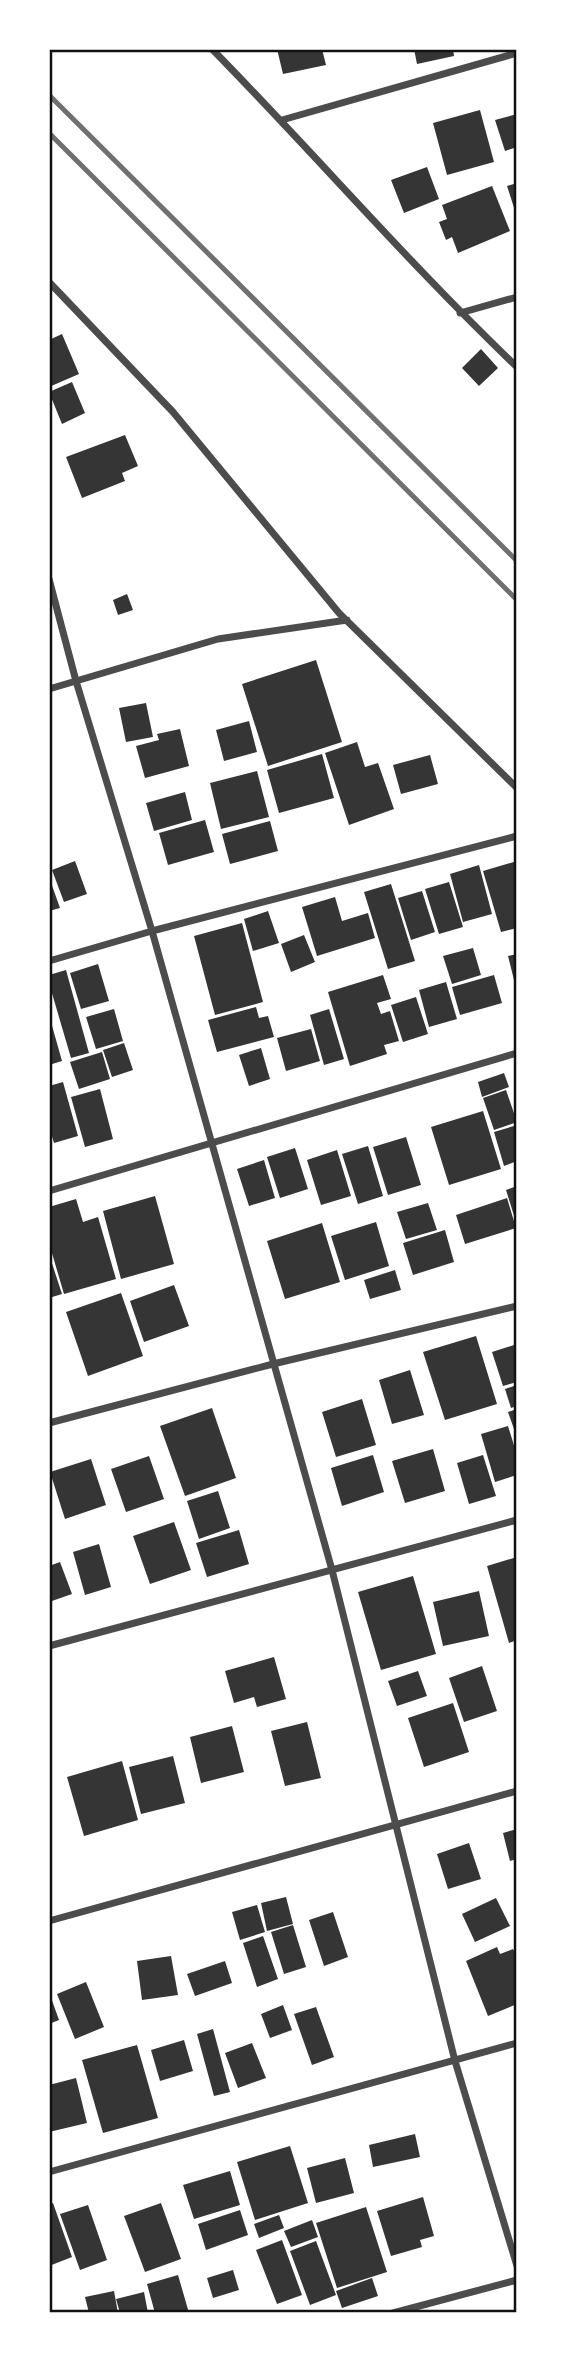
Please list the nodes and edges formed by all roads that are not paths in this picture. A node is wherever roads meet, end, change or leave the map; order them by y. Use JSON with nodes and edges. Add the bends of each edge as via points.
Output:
{"nodes":[{"id":1,"x":212,"y":49,"type":"edge"},
{"id":2,"x":517,"y":53,"type":"edge"},
{"id":3,"x":282,"y":120,"type":"junction"},
{"id":4,"x":49,"y":282,"type":"edge"},
{"id":5,"x":517,"y":297,"type":"edge"},
{"id":6,"x":460,"y":313,"type":"junction"},
{"id":7,"x":517,"y":367,"type":"edge"},
{"id":8,"x":49,"y":579,"type":"edge"},
{"id":9,"x":347,"y":620,"type":"junction"},
{"id":10,"x":76,"y":681,"type":"junction"},
{"id":11,"x":49,"y":689,"type":"edge"},
{"id":12,"x":517,"y":788,"type":"edge"},
{"id":13,"x":517,"y":836,"type":"edge"},
{"id":14,"x":152,"y":931,"type":"junction"},
{"id":15,"x":49,"y":961,"type":"edge"},
{"id":16,"x":517,"y":1053,"type":"edge"},
{"id":17,"x":211,"y":1144,"type":"junction"},
{"id":18,"x":49,"y":1191,"type":"edge"},
{"id":19,"x":517,"y":1306,"type":"edge"},
{"id":20,"x":272,"y":1364,"type":"junction"},
{"id":21,"x":49,"y":1423,"type":"edge"},
{"id":22,"x":517,"y":1520,"type":"edge"},
{"id":23,"x":332,"y":1570,"type":"junction"},
{"id":24,"x":49,"y":1646,"type":"edge"},
{"id":25,"x":517,"y":1791,"type":"edge"},
{"id":26,"x":395,"y":1824,"type":"junction"},
{"id":27,"x":49,"y":1921,"type":"edge"},
{"id":28,"x":517,"y":2043,"type":"edge"},
{"id":29,"x":455,"y":2061,"type":"junction"},
{"id":30,"x":49,"y":2172,"type":"edge"},
{"id":31,"x":517,"y":2266,"type":"edge"},
{"id":32,"x":517,"y":2280,"type":"edge"},
{"id":33,"x":393,"y":2313,"type":"edge"}],
"edges":[{"from":1,"to":3,"type":"street"},
{"from":2,"to":3,"type":"street"},
{"from":3,"to":6,"type":"street"},
{"from":4,"to":9,"type":"street","via":[[173,412]]},
{"from":5,"to":6,"type":"street"},
{"from":6,"to":7,"type":"street"},
{"from":8,"to":10,"type":"street"},
{"from":9,"to":10,"type":"street","via":[[218,639]]},
{"from":9,"to":12,"type":"street"},
{"from":10,"to":11,"type":"street"},
{"from":10,"to":14,"type":"street"},
{"from":13,"to":14,"type":"street"},
{"from":14,"to":15,"type":"street"},
{"from":14,"to":17,"type":"street"},
{"from":16,"to":17,"type":"street"},
{"from":17,"to":18,"type":"street"},
{"from":17,"to":20,"type":"street"},
{"from":19,"to":20,"type":"street"},
{"from":20,"to":21,"type":"street"},
{"from":20,"to":23,"type":"street"},
{"from":22,"to":23,"type":"street"},
{"from":23,"to":24,"type":"street"},
{"from":23,"to":26,"type":"street"},
{"from":25,"to":26,"type":"street"},
{"from":26,"to":27,"type":"street"},
{"from":26,"to":29,"type":"street"},
{"from":28,"to":29,"type":"street"},
{"from":29,"to":30,"type":"street"},
{"from":29,"to":31,"type":"street"},
{"from":32,"to":33,"type":"street"}]}
